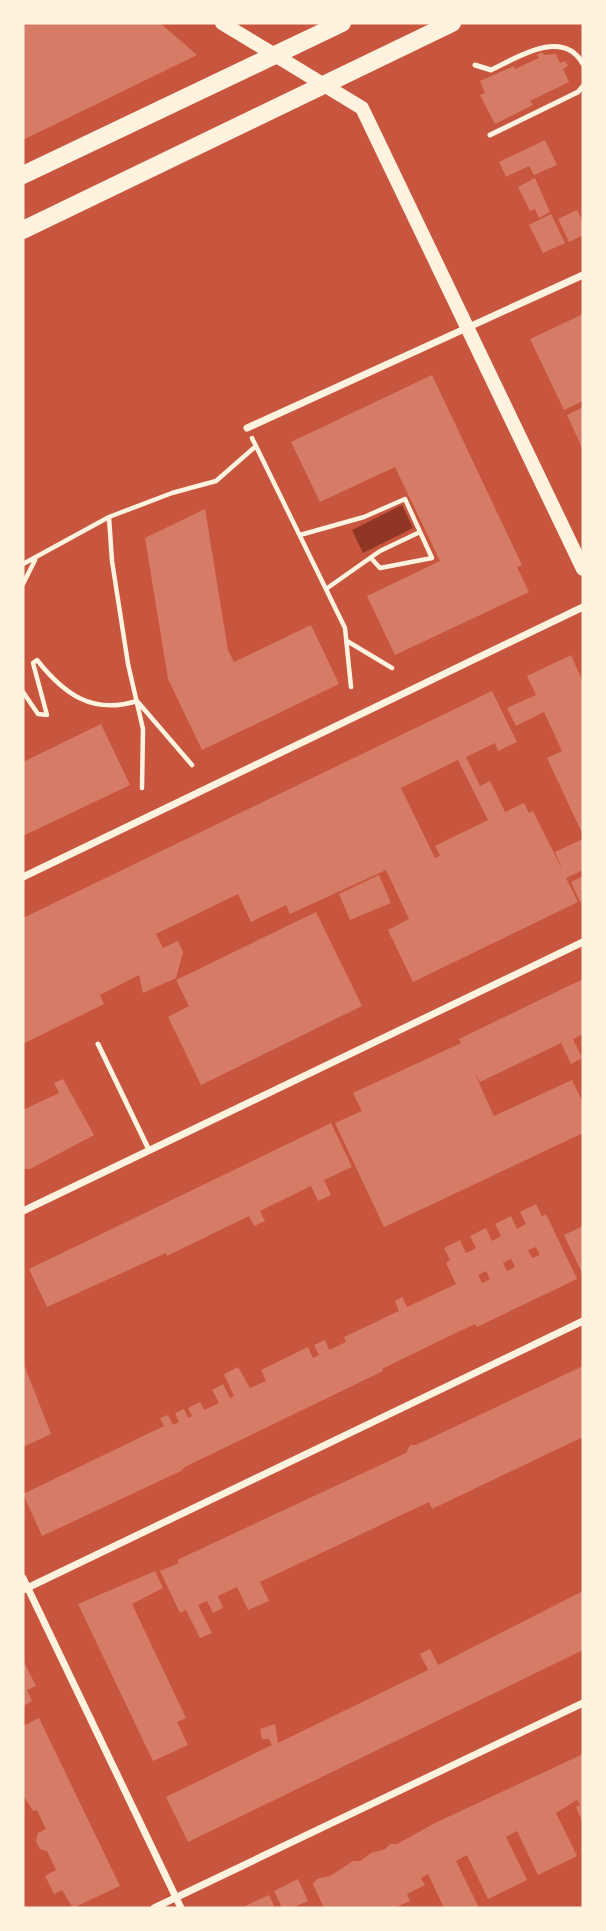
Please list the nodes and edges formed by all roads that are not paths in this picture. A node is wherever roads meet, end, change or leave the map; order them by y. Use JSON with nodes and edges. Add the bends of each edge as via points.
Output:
{"nodes":[{"id":1,"x":222,"y":23,"type":"edge"},
{"id":2,"x":342,"y":23,"type":"edge"},
{"id":3,"x":452,"y":23,"type":"edge"},
{"id":4,"x":275,"y":55,"type":"junction"},
{"id":5,"x":583,"y":64,"type":"edge"},
{"id":6,"x":475,"y":65,"type":"dead end"},
{"id":7,"x":324,"y":85,"type":"junction"},
{"id":8,"x":583,"y":86,"type":"edge"},
{"id":9,"x":490,"y":135,"type":"dead end"},
{"id":10,"x":23,"y":175,"type":"edge"},
{"id":11,"x":23,"y":230,"type":"edge"},
{"id":12,"x":583,"y":275,"type":"edge"},
{"id":13,"x":469,"y":328,"type":"junction"},
{"id":14,"x":247,"y":428,"type":"road end"},
{"id":15,"x":583,"y":569,"type":"edge"},
{"id":16,"x":583,"y":607,"type":"edge"},
{"id":17,"x":23,"y":877,"type":"edge"},
{"id":18,"x":583,"y":942,"type":"edge"},
{"id":19,"x":98,"y":1044,"type":"dead end"},
{"id":20,"x":149,"y":1150,"type":"junction"},
{"id":21,"x":23,"y":1211,"type":"edge"},
{"id":22,"x":583,"y":1321,"type":"edge"},
{"id":23,"x":23,"y":1578,"type":"edge"},
{"id":24,"x":25,"y":1589,"type":"edge"},
{"id":25,"x":583,"y":1703,"type":"edge"},
{"id":26,"x":176,"y":1898,"type":"junction"},
{"id":27,"x":154,"y":1908,"type":"edge"},
{"id":28,"x":181,"y":1908,"type":"edge"}],
"edges":[{"from":1,"to":4,"type":"main road"},
{"from":2,"to":4,"type":"main road"},
{"from":3,"to":7,"type":"main road"},
{"from":4,"to":7,"type":"main road"},
{"from":4,"to":10,"type":"main road"},
{"from":5,"to":6,"type":"lane","via":[[570,51],[555,46],[539,47],[491,70]]},
{"from":7,"to":11,"type":"main road"},
{"from":7,"to":13,"type":"main road","via":[[362,108]]},
{"from":8,"to":9,"type":"lane"},
{"from":12,"to":13,"type":"street"},
{"from":13,"to":14,"type":"street"},
{"from":13,"to":15,"type":"main road"},
{"from":16,"to":17,"type":"street"},
{"from":18,"to":20,"type":"street"},
{"from":19,"to":20,"type":"lane"},
{"from":20,"to":21,"type":"street"},
{"from":22,"to":24,"type":"street"},
{"from":23,"to":24,"type":"street"},
{"from":24,"to":26,"type":"street"},
{"from":25,"to":26,"type":"street"},
{"from":26,"to":27,"type":"street"},
{"from":26,"to":28,"type":"street"}]}
